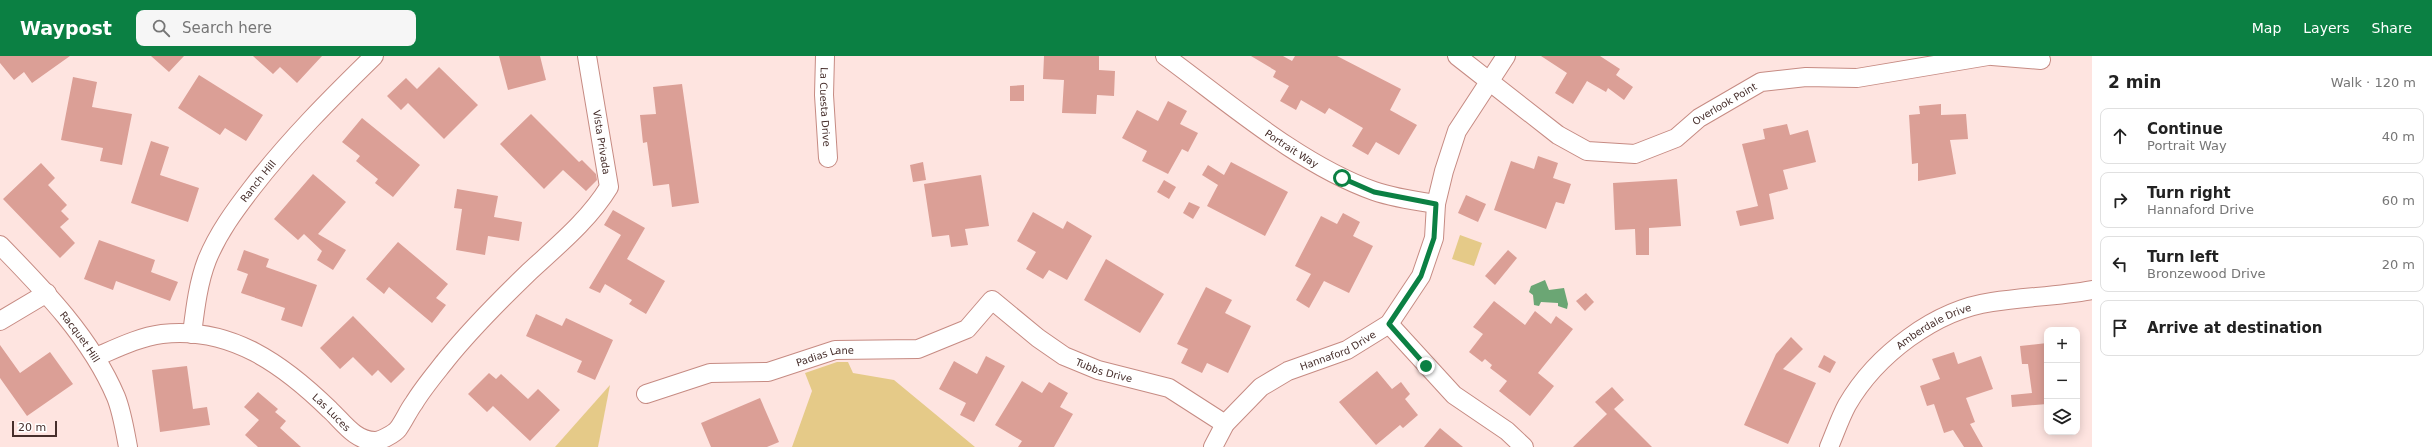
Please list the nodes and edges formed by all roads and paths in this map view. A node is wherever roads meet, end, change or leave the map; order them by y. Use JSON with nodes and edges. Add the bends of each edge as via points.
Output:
{"nodes":[{"id":1,"x":374,"y":56,"type":"edge"},
{"id":2,"x":587,"y":56,"type":"edge"},
{"id":3,"x":825,"y":56,"type":"edge"},
{"id":4,"x":1165,"y":56,"type":"edge"},
{"id":5,"x":1457,"y":56,"type":"edge"},
{"id":6,"x":1506,"y":56,"type":"edge"},
{"id":7,"x":1988,"y":56,"type":"edge"},
{"id":8,"x":1992,"y":56,"type":"edge"},
{"id":9,"x":2041,"y":60,"type":"dead end"},
{"id":10,"x":1489,"y":80,"type":"junction"},
{"id":11,"x":828,"y":158,"type":"dead end"},
{"id":12,"x":1436,"y":204,"type":"junction"},
{"id":13,"x":566,"y":238,"type":"joint"},
{"id":14,"x":0,"y":245,"type":"edge"},
{"id":15,"x":2092,"y":290,"type":"edge"},
{"id":16,"x":47,"y":293,"type":"junction"},
{"id":17,"x":992,"y":300,"type":"joint"},
{"id":18,"x":0,"y":321,"type":"edge"},
{"id":19,"x":1389,"y":324,"type":"junction"},
{"id":20,"x":192,"y":334,"type":"junction"},
{"id":21,"x":96,"y":357,"type":"junction"},
{"id":22,"x":646,"y":394,"type":"dead end"},
{"id":23,"x":1225,"y":424,"type":"junction"},
{"id":24,"x":128,"y":447,"type":"edge"},
{"id":25,"x":1213,"y":447,"type":"edge"},
{"id":26,"x":1524,"y":447,"type":"edge"},
{"id":27,"x":1829,"y":447,"type":"edge"}],
"edges":[{"from":1,"to":20,"type":"street","name":"Ranch Hill","via":[[324,104],[273,161],[217,237],[206,261]]},
{"from":2,"to":13,"type":"street","name":"Vista Privada","via":[[609,187],[601,200]]},
{"from":3,"to":11,"type":"street","name":"La Cuesta Drive","via":[[824,95]]},
{"from":4,"to":12,"type":"street","name":"Portrait Way","via":[[1304,158],[1374,192]]},
{"from":5,"to":10,"type":"street","name":"Overlook Point"},
{"from":6,"to":10,"type":"street","name":"Hannaford Drive"},
{"from":7,"to":10,"type":"street","name":"Overlook Point","via":[[1857,78],[1806,77],[1761,82],[1698,118],[1676,138],[1636,154],[1587,151],[1558,135]]},
{"from":8,"to":9,"type":"street"},
{"from":10,"to":12,"type":"street","name":"Hannaford Drive","via":[[1457,131]]},
{"from":12,"to":19,"type":"street","name":"Hannaford Drive","via":[[1434,238],[1421,276]]},
{"from":13,"to":20,"type":"street","name":"Las Luces","via":[[508,292],[448,359],[414,402],[398,430],[377,441],[359,438],[304,385],[271,360],[240,344]]},
{"from":14,"to":16,"type":"street","name":"Racquet Hill"},
{"from":15,"to":27,"type":"street","name":"Amberdale Drive","via":[[1991,302],[1952,312],[1910,335],[1872,372],[1847,405]]},
{"from":16,"to":18,"type":"street"},
{"from":16,"to":21,"type":"street","name":"Racquet Hill"},
{"from":17,"to":22,"type":"street","name":"Padias Lane","via":[[967,329],[918,350],[835,350],[768,372],[710,373]]},
{"from":17,"to":23,"type":"street","name":"Tubbs Drive","via":[[1064,356],[1098,370],[1169,388]]},
{"from":19,"to":23,"type":"street","name":"Hannaford Drive","via":[[1347,350],[1288,372],[1261,387]]},
{"from":19,"to":26,"type":"street","via":[[1454,395],[1507,431]]},
{"from":20,"to":21,"type":"street","name":"Las Luces","via":[[162,334],[128,343]]},
{"from":21,"to":24,"type":"street","name":"Racquet Hill","via":[[116,398]]},
{"from":23,"to":25,"type":"street","name":"Hannaford Drive"}]}
